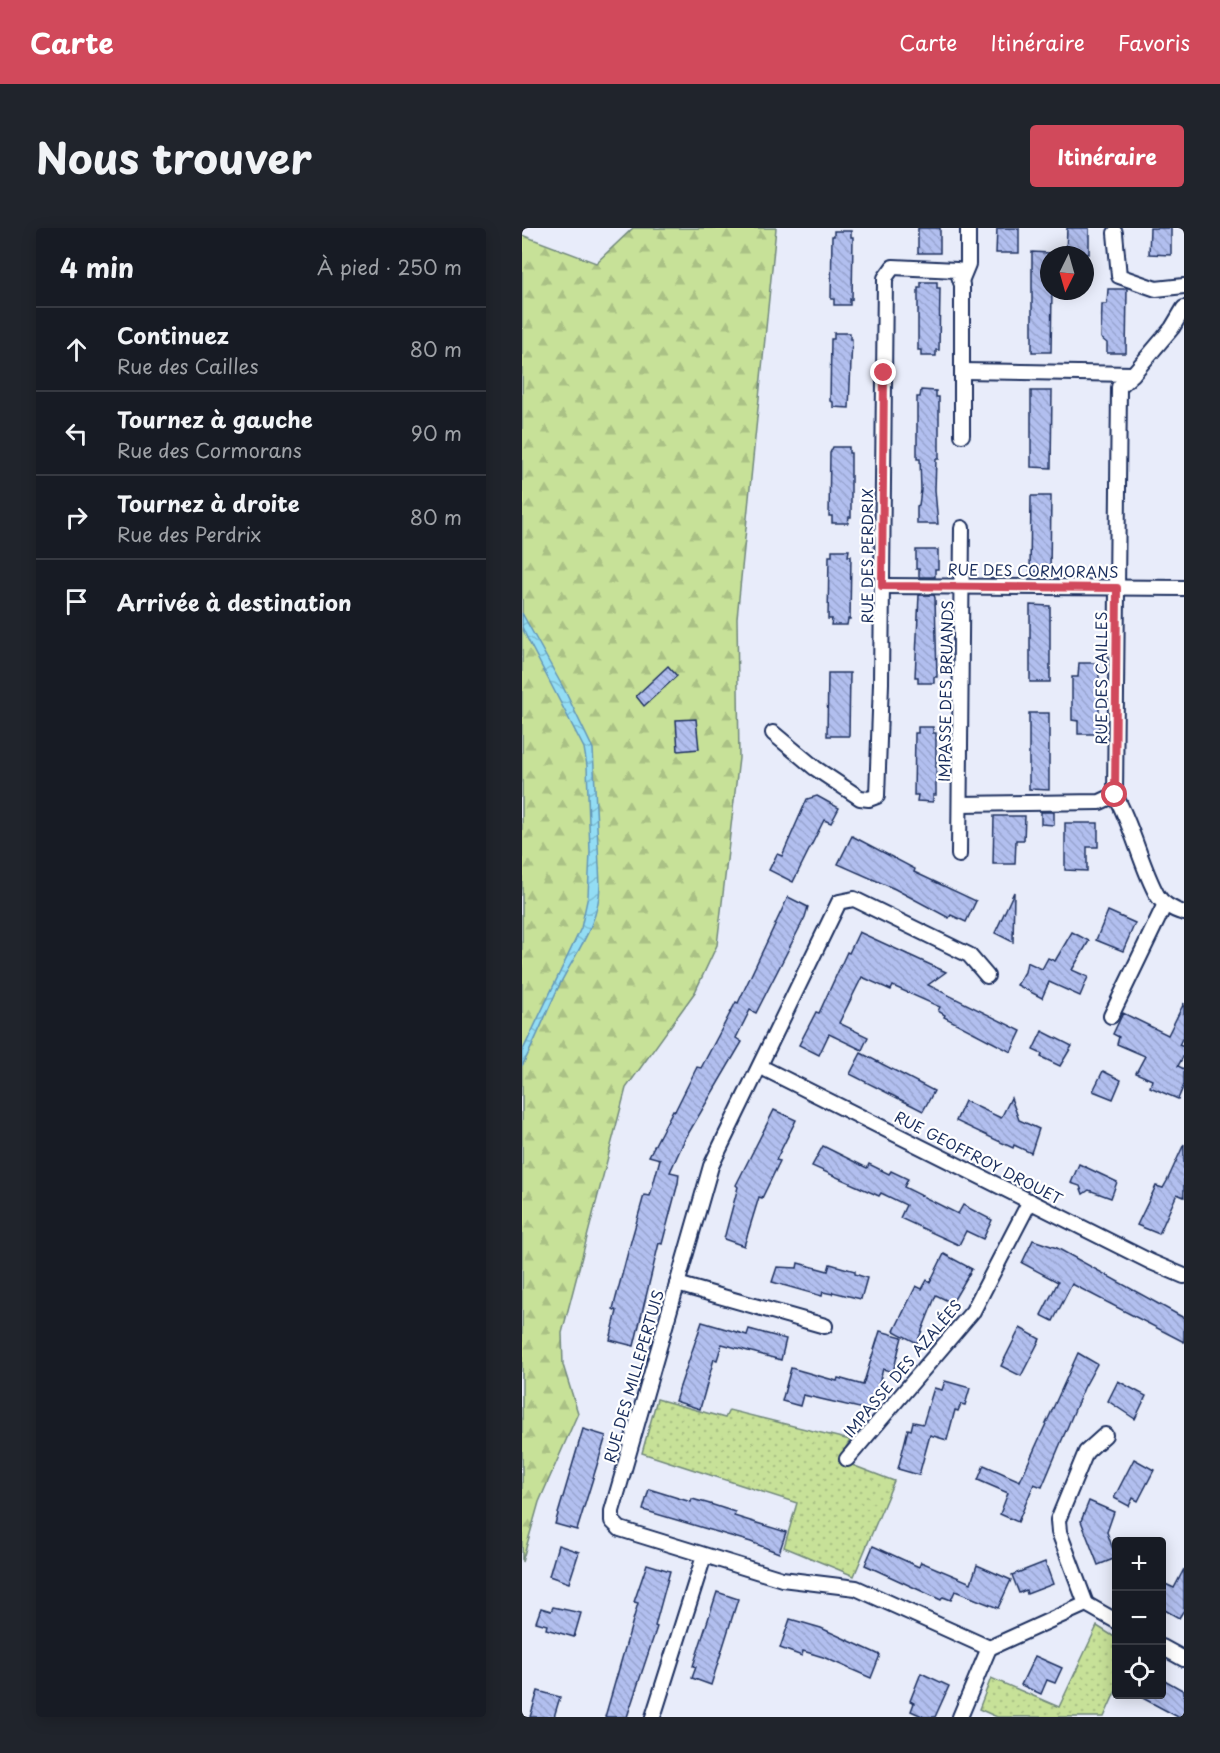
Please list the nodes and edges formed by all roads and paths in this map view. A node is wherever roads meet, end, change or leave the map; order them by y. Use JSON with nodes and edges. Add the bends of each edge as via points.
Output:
{"nodes":[{"id":1,"x":968,"y":228,"type":"edge"},
{"id":2,"x":1115,"y":233,"type":"dead end"},
{"id":3,"x":961,"y":281,"type":"junction"},
{"id":4,"x":1184,"y":286,"type":"edge"},
{"id":5,"x":1184,"y":308,"type":"edge"},
{"id":6,"x":962,"y":371,"type":"junction"},
{"id":7,"x":1133,"y":374,"type":"junction"},
{"id":8,"x":962,"y":435,"type":"dead end"},
{"id":9,"x":962,"y":528,"type":"dead end"},
{"id":10,"x":963,"y":585,"type":"junction"},
{"id":11,"x":882,"y":586,"type":"junction"},
{"id":12,"x":1117,"y":588,"type":"junction"},
{"id":13,"x":1184,"y":588,"type":"edge"},
{"id":14,"x":772,"y":733,"type":"dead end"},
{"id":15,"x":1115,"y":795,"type":"junction"},
{"id":16,"x":960,"y":804,"type":"junction"},
{"id":17,"x":959,"y":855,"type":"dead end"},
{"id":18,"x":1165,"y":904,"type":"junction"},
{"id":19,"x":1184,"y":913,"type":"edge"},
{"id":20,"x":987,"y":976,"type":"dead end"},
{"id":21,"x":1111,"y":1016,"type":"dead end"},
{"id":22,"x":760,"y":1066,"type":"junction"},
{"id":23,"x":1030,"y":1201,"type":"junction"},
{"id":24,"x":1183,"y":1273,"type":"edge"},
{"id":25,"x":677,"y":1284,"type":"junction"},
{"id":26,"x":825,"y":1326,"type":"dead end"},
{"id":27,"x":1105,"y":1436,"type":"dead end"},
{"id":28,"x":847,"y":1459,"type":"dead end"},
{"id":29,"x":704,"y":1556,"type":"junction"},
{"id":30,"x":1086,"y":1604,"type":"junction"},
{"id":31,"x":1112,"y":1620,"type":"edge"},
{"id":32,"x":989,"y":1648,"type":"junction"},
{"id":33,"x":1166,"y":1650,"type":"edge"},
{"id":34,"x":1184,"y":1659,"type":"edge"},
{"id":35,"x":653,"y":1717,"type":"edge"},
{"id":36,"x":960,"y":1717,"type":"edge"}],
"edges":[{"from":1,"to":3,"type":"street","via":[[968,264]]},
{"from":2,"to":4,"type":"street","via":[[1119,276],[1156,289]]},
{"from":3,"to":6,"type":"street"},
{"from":3,"to":11,"type":"street","name":"RUE DES PERDRIX","via":[[957,270],[893,267],[885,278]]},
{"from":5,"to":7,"type":"street","name":"RUE DES CAILLES"},
{"from":6,"to":7,"type":"street"},
{"from":6,"to":8,"type":"street"},
{"from":7,"to":12,"type":"street","name":"RUE DES CAILLES","via":[[1119,387]]},
{"from":9,"to":10,"type":"street","name":"IMPASSE DES BRUANDS"},
{"from":10,"to":11,"type":"street","name":"RUE DES CORMORANS"},
{"from":10,"to":12,"type":"street","name":"RUE DES CORMORANS"},
{"from":10,"to":16,"type":"street","name":"IMPASSE DES BRUANDS"},
{"from":11,"to":14,"type":"street","name":"RUE DES PERDRIX","via":[[877,796],[860,798]]},
{"from":12,"to":13,"type":"street","name":"RUE DES CORMORANS"},
{"from":12,"to":15,"type":"street","name":"RUE DES CAILLES"},
{"from":15,"to":16,"type":"street","via":[[1100,802]]},
{"from":15,"to":18,"type":"street","name":"RUE DES CAILLES","via":[[1158,896]]},
{"from":16,"to":17,"type":"street","name":"IMPASSE DES BRUANDS"},
{"from":18,"to":19,"type":"street"},
{"from":18,"to":21,"type":"street"},
{"from":20,"to":22,"type":"street","name":"RUE DES MILLEPERTUIS","via":[[969,955],[854,899],[839,902]]},
{"from":22,"to":23,"type":"street","name":"RUE GEOFFROY DROUET"},
{"from":22,"to":25,"type":"street","name":"RUE DES MILLEPERTUIS","via":[[711,1166]]},
{"from":23,"to":24,"type":"street","name":"RUE GEOFFROY DROUET","via":[[1151,1262]]},
{"from":23,"to":28,"type":"street","name":"IMPASSE DES AZALÉES","via":[[973,1311]]},
{"from":25,"to":26,"type":"street"},
{"from":25,"to":29,"type":"street","name":"RUE DES MILLEPERTUIS","via":[[612,1521],[620,1529]]},
{"from":27,"to":30,"type":"street","via":[[1086,1452],[1058,1520]]},
{"from":29,"to":32,"type":"street","name":"RUE DES MILLEPERTUIS","via":[[782,1579],[856,1588]]},
{"from":29,"to":35,"type":"street"},
{"from":30,"to":31,"type":"street"},
{"from":30,"to":32,"type":"street"},
{"from":32,"to":36,"type":"street"},
{"from":33,"to":34,"type":"street"}]}
